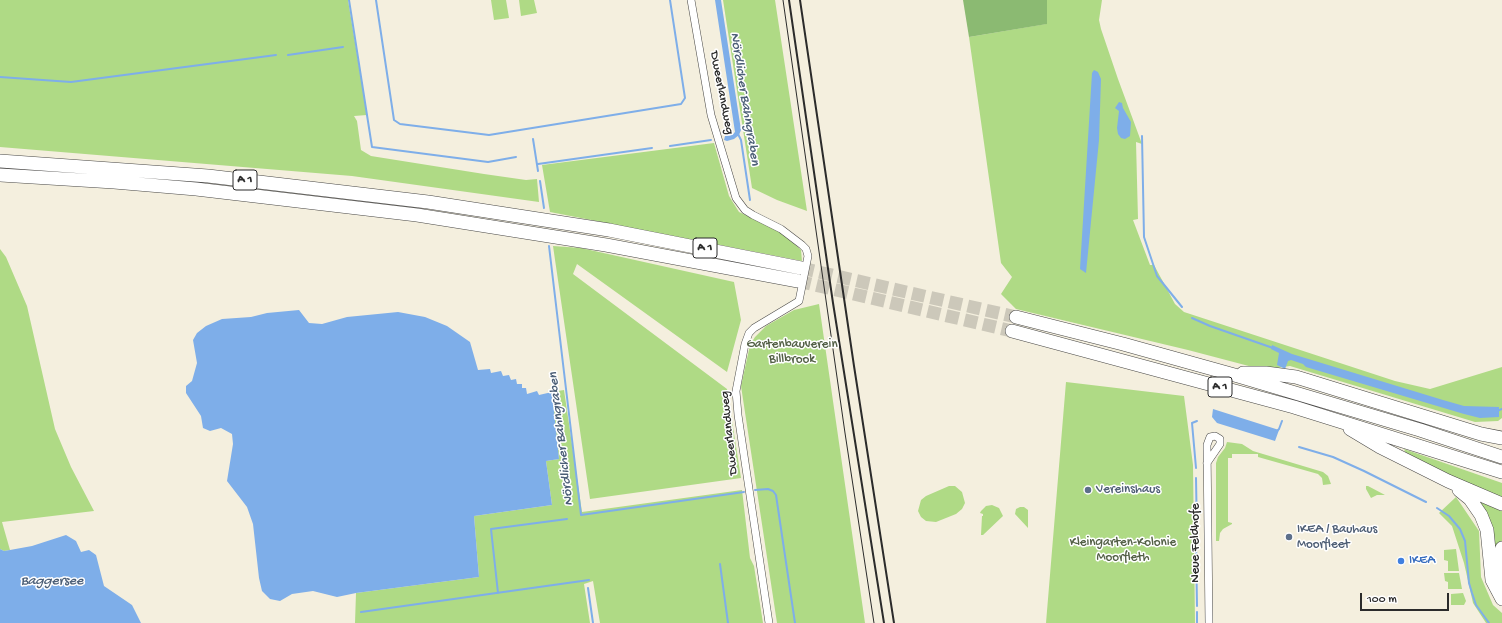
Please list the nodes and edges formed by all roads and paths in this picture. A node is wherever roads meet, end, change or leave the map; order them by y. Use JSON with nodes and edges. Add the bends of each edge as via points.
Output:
{"nodes":[{"id":1,"x":692,"y":0,"type":"edge"},
{"id":2,"x":0,"y":161,"type":"edge"},
{"id":3,"x":0,"y":175,"type":"edge"},
{"id":4,"x":801,"y":268,"type":"tunnel mouth"},
{"id":5,"x":798,"y":281,"type":"tunnel mouth"},
{"id":6,"x":1016,"y":317,"type":"tunnel mouth"},
{"id":7,"x":1012,"y":330,"type":"tunnel mouth"},
{"id":8,"x":1228,"y":373,"type":"junction"},
{"id":9,"x":1332,"y":418,"type":"junction"},
{"id":10,"x":1502,"y":438,"type":"edge"},
{"id":11,"x":1502,"y":457,"type":"edge"},
{"id":12,"x":1207,"y":463,"type":"dead end"},
{"id":13,"x":1502,"y":472,"type":"edge"},
{"id":14,"x":1449,"y":481,"type":"junction"},
{"id":15,"x":1502,"y":504,"type":"edge"},
{"id":16,"x":1502,"y":548,"type":"edge"},
{"id":17,"x":1502,"y":581,"type":"edge"},
{"id":18,"x":1502,"y":598,"type":"edge"},
{"id":19,"x":769,"y":623,"type":"edge"},
{"id":20,"x":1209,"y":623,"type":"edge"}],
"edges":[{"from":1,"to":19,"type":"street","name":"Dweerlandweg","via":[[711,116],[736,198],[752,215],[781,229],[802,245],[808,256],[799,301],[749,333],[736,386],[738,415]]},
{"from":2,"to":4,"type":"highway","number":"A 1","via":[[208,176],[428,202],[609,230]]},
{"from":3,"to":5,"type":"highway","number":"A 1","via":[[196,189],[417,215],[606,245]]},
{"from":6,"to":8,"type":"highway","number":"A 1"},
{"from":7,"to":9,"type":"highway","number":"A 1"},
{"from":8,"to":10,"type":"highway","via":[[1266,373],[1296,377],[1481,434]]},
{"from":8,"to":11,"type":"highway","number":"A 1"},
{"from":9,"to":13,"type":"highway","number":"A 1"},
{"from":9,"to":14,"type":"highway","via":[[1380,447]]},
{"from":12,"to":20,"type":"street","name":"Neue Feldhofe"},
{"from":14,"to":15,"type":"highway"},
{"from":14,"to":18,"type":"highway","via":[[1470,499],[1481,515],[1487,530],[1492,580]]},
{"from":16,"to":17,"type":"highway","via":[[1499,570]]}]}
